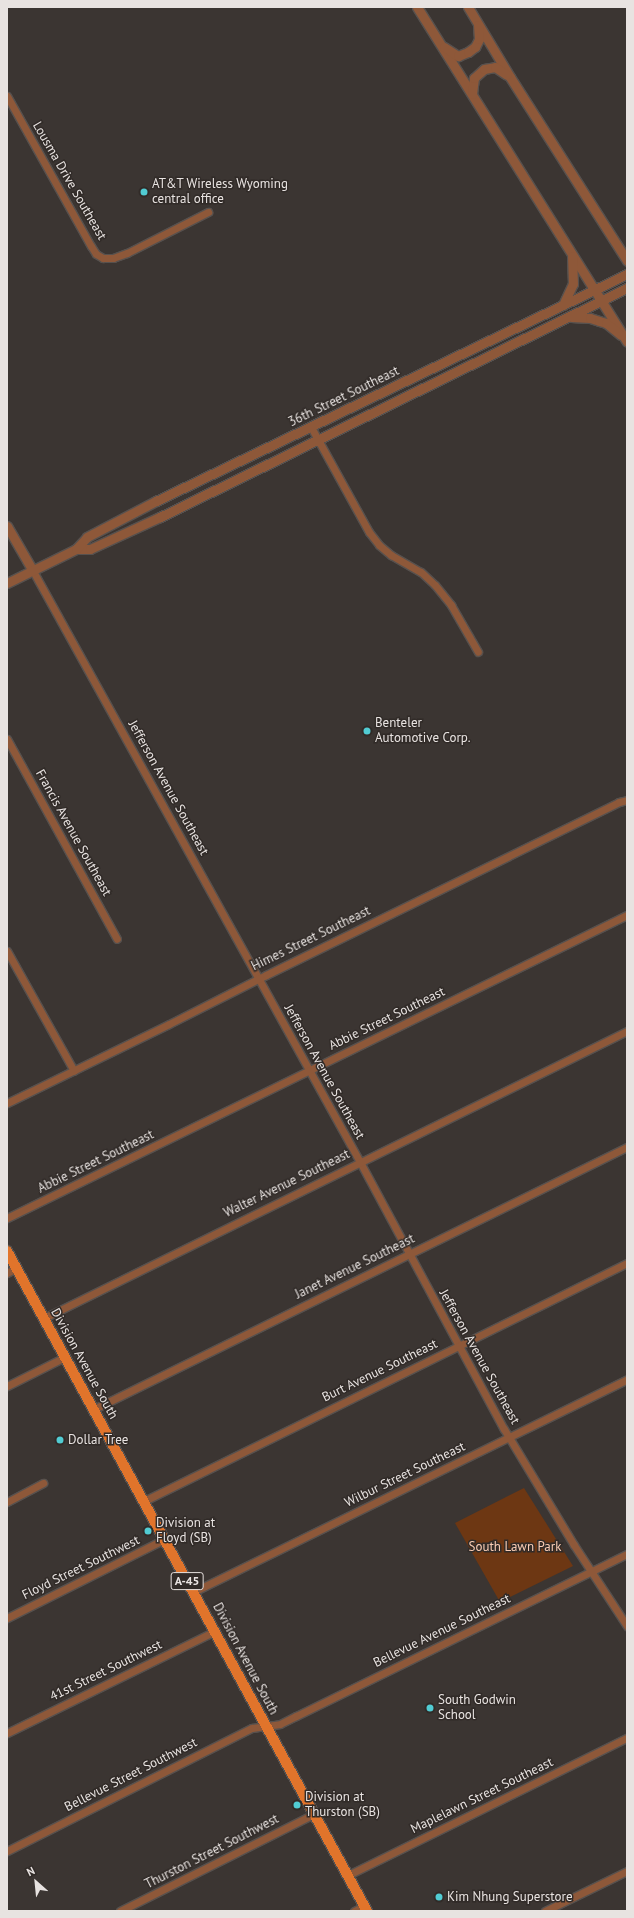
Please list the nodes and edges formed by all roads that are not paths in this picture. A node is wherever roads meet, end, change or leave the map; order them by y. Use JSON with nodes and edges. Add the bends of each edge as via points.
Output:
{"nodes":[{"id":1,"x":417,"y":7,"type":"edge"},
{"id":2,"x":468,"y":7,"type":"edge"},
{"id":3,"x":478,"y":23,"type":"junction"},
{"id":4,"x":442,"y":46,"type":"junction"},
{"id":5,"x":510,"y":77,"type":"junction"},
{"id":6,"x":472,"y":94,"type":"junction"},
{"id":7,"x":7,"y":96,"type":"edge"},
{"id":8,"x":208,"y":212,"type":"dead end"},
{"id":9,"x":613,"y":239,"type":"junction"},
{"id":10,"x":627,"y":248,"type":"edge"},
{"id":11,"x":572,"y":253,"type":"junction"},
{"id":12,"x":627,"y":261,"type":"edge"},
{"id":13,"x":627,"y":274,"type":"edge"},
{"id":14,"x":627,"y":288,"type":"edge"},
{"id":15,"x":595,"y":289,"type":"junction"},
{"id":16,"x":602,"y":300,"type":"junction"},
{"id":17,"x":563,"y":305,"type":"junction"},
{"id":18,"x":569,"y":317,"type":"junction"},
{"id":19,"x":626,"y":341,"type":"edge"},
{"id":20,"x":311,"y":427,"type":"junction"},
{"id":21,"x":318,"y":440,"type":"junction"},
{"id":22,"x":7,"y":526,"type":"edge"},
{"id":23,"x":76,"y":549,"type":"junction"},
{"id":24,"x":32,"y":571,"type":"junction"},
{"id":25,"x":7,"y":583,"type":"edge"},
{"id":26,"x":478,"y":652,"type":"dead end"},
{"id":27,"x":7,"y":739,"type":"edge"},
{"id":28,"x":627,"y":800,"type":"edge"},
{"id":29,"x":627,"y":915,"type":"edge"},
{"id":30,"x":117,"y":939,"type":"dead end"},
{"id":31,"x":7,"y":951,"type":"edge"},
{"id":32,"x":258,"y":979,"type":"junction"},
{"id":33,"x":627,"y":1031,"type":"edge"},
{"id":34,"x":308,"y":1070,"type":"junction"},
{"id":35,"x":74,"y":1071,"type":"junction"},
{"id":36,"x":7,"y":1103,"type":"edge"},
{"id":37,"x":627,"y":1147,"type":"edge"},
{"id":38,"x":360,"y":1162,"type":"junction"},
{"id":39,"x":7,"y":1218,"type":"edge"},
{"id":40,"x":7,"y":1251,"type":"edge"},
{"id":41,"x":408,"y":1254,"type":"junction"},
{"id":42,"x":627,"y":1263,"type":"edge"},
{"id":43,"x":12,"y":1270,"type":"edge"},
{"id":44,"x":44,"y":1318,"type":"junction"},
{"id":45,"x":458,"y":1345,"type":"junction"},
{"id":46,"x":65,"y":1357,"type":"junction"},
{"id":47,"x":627,"y":1379,"type":"edge"},
{"id":48,"x":7,"y":1386,"type":"edge"},
{"id":49,"x":94,"y":1409,"type":"junction"},
{"id":50,"x":508,"y":1438,"type":"junction"},
{"id":51,"x":43,"y":1483,"type":"dead end"},
{"id":52,"x":144,"y":1501,"type":"junction"},
{"id":53,"x":7,"y":1502,"type":"edge"},
{"id":54,"x":165,"y":1539,"type":"junction"},
{"id":55,"x":627,"y":1554,"type":"edge"},
{"id":56,"x":591,"y":1571,"type":"junction"},
{"id":57,"x":194,"y":1592,"type":"junction"},
{"id":58,"x":7,"y":1618,"type":"edge"},
{"id":59,"x":627,"y":1626,"type":"edge"},
{"id":60,"x":215,"y":1631,"type":"junction"},
{"id":61,"x":266,"y":1726,"type":"junction"},
{"id":62,"x":7,"y":1733,"type":"edge"},
{"id":63,"x":627,"y":1738,"type":"edge"},
{"id":64,"x":314,"y":1814,"type":"junction"},
{"id":65,"x":7,"y":1851,"type":"edge"},
{"id":66,"x":627,"y":1871,"type":"edge"},
{"id":67,"x":348,"y":1875,"type":"junction"},
{"id":68,"x":366,"y":1908,"type":"edge"},
{"id":69,"x":120,"y":1911,"type":"edge"},
{"id":70,"x":354,"y":1911,"type":"edge"},
{"id":71,"x":545,"y":1911,"type":"edge"}],
"edges":[{"from":1,"to":4,"type":"street"},
{"from":2,"to":3,"type":"street"},
{"from":3,"to":4,"type":"street","via":[[479,39],[475,47],[468,52],[458,56]]},
{"from":3,"to":5,"type":"street"},
{"from":4,"to":6,"type":"street"},
{"from":5,"to":6,"type":"street","via":[[495,67],[484,69],[474,78]]},
{"from":5,"to":9,"type":"street"},
{"from":6,"to":11,"type":"street"},
{"from":7,"to":8,"type":"street","name":"Lousma Drive Southeast","via":[[91,246],[102,258],[127,253]]},
{"from":9,"to":10,"type":"street"},
{"from":9,"to":12,"type":"street"},
{"from":11,"to":15,"type":"street"},
{"from":11,"to":17,"type":"street","via":[[573,284]]},
{"from":13,"to":15,"type":"street","name":"36th Street Southeast"},
{"from":14,"to":16,"type":"street","name":"36th Street Southeast"},
{"from":15,"to":16,"type":"street"},
{"from":15,"to":17,"type":"street","name":"36th Street Southeast"},
{"from":16,"to":18,"type":"street","name":"36th Street Southeast"},
{"from":16,"to":19,"type":"street"},
{"from":17,"to":20,"type":"street","name":"36th Street Southeast"},
{"from":18,"to":19,"type":"street","via":[[590,318],[606,323]]},
{"from":18,"to":21,"type":"street","name":"36th Street Southeast"},
{"from":20,"to":21,"type":"street"},
{"from":20,"to":23,"type":"street","name":"36th Street Southeast","via":[[96,532],[87,537]]},
{"from":21,"to":23,"type":"street","name":"36th Street Southeast","via":[[111,540],[90,549]]},
{"from":21,"to":26,"type":"street","via":[[369,532],[391,555],[421,572],[435,584],[451,605]]},
{"from":22,"to":24,"type":"street","name":"Jefferson Avenue Southeast"},
{"from":23,"to":24,"type":"street","name":"36th Street Southeast"},
{"from":24,"to":25,"type":"street","name":"36th Street Southeast"},
{"from":24,"to":32,"type":"street","name":"Jefferson Avenue Southeast"},
{"from":27,"to":30,"type":"street","name":"Francis Avenue Southeast"},
{"from":28,"to":32,"type":"street","name":"Himes Street Southeast"},
{"from":29,"to":34,"type":"street","name":"Abbie Street Southeast"},
{"from":31,"to":35,"type":"street"},
{"from":32,"to":34,"type":"street","name":"Jefferson Avenue Southeast"},
{"from":32,"to":35,"type":"street","name":"Himes Street Southeast"},
{"from":33,"to":38,"type":"street","name":"Walter Avenue Southeast"},
{"from":34,"to":38,"type":"street","name":"Jefferson Avenue Southeast"},
{"from":34,"to":39,"type":"street","name":"Abbie Street Southeast"},
{"from":35,"to":36,"type":"street","name":"Himes Street Southeast"},
{"from":37,"to":41,"type":"street","name":"Janet Avenue Southeast"},
{"from":38,"to":41,"type":"street","name":"Jefferson Avenue Southeast"},
{"from":38,"to":44,"type":"street","name":"Walter Avenue Southeast"},
{"from":40,"to":43,"type":"main road","name":"Division Avenue South","number":"A-45"},
{"from":41,"to":45,"type":"street","name":"Jefferson Avenue Southeast"},
{"from":41,"to":49,"type":"street","name":"Janet Avenue Southeast"},
{"from":42,"to":45,"type":"street","name":"Burt Avenue Southeast"},
{"from":43,"to":44,"type":"main road","name":"Division Avenue South","number":"A-45"},
{"from":44,"to":46,"type":"main road","name":"Division Avenue South","number":"A-45"},
{"from":45,"to":50,"type":"street","name":"Jefferson Avenue Southeast"},
{"from":45,"to":52,"type":"street","name":"Burt Avenue Southeast"},
{"from":46,"to":48,"type":"street"},
{"from":46,"to":49,"type":"main road","name":"Division Avenue South","number":"A-45"},
{"from":47,"to":50,"type":"street","name":"Wilbur Street Southeast"},
{"from":49,"to":52,"type":"main road","name":"Division Avenue South","number":"A-45"},
{"from":50,"to":56,"type":"street","name":"Jefferson Avenue Southeast"},
{"from":50,"to":57,"type":"street","name":"Wilbur Street Southeast"},
{"from":51,"to":53,"type":"street"},
{"from":52,"to":54,"type":"main road","name":"Division Avenue South","number":"A-45"},
{"from":54,"to":57,"type":"main road","name":"Division Avenue South","number":"A-45"},
{"from":54,"to":58,"type":"street","name":"Floyd Street Southwest"},
{"from":55,"to":56,"type":"street","name":"Bellevue Avenue Southeast"},
{"from":56,"to":59,"type":"street","name":"Jefferson Avenue Southeast"},
{"from":56,"to":61,"type":"street","name":"Bellevue Avenue Southeast","via":[[280,1724]]},
{"from":57,"to":60,"type":"main road","name":"Division Avenue South","number":"A-45"},
{"from":60,"to":61,"type":"main road","name":"Division Avenue South","number":"A-45"},
{"from":60,"to":62,"type":"street","name":"41st Street Southwest"},
{"from":61,"to":64,"type":"main road","name":"Division Avenue South","number":"A-45"},
{"from":61,"to":65,"type":"street","name":"Bellevue Street Southwest","via":[[252,1728]]},
{"from":63,"to":67,"type":"street","name":"Maplelawn Street Southeast"},
{"from":64,"to":67,"type":"main road","name":"Division Avenue South","number":"A-45"},
{"from":64,"to":69,"type":"street","name":"Thurston Street Southwest"},
{"from":66,"to":71,"type":"street"},
{"from":67,"to":68,"type":"main road","name":"Division Avenue South","number":"A-45"},
{"from":68,"to":70,"type":"street"}]}
